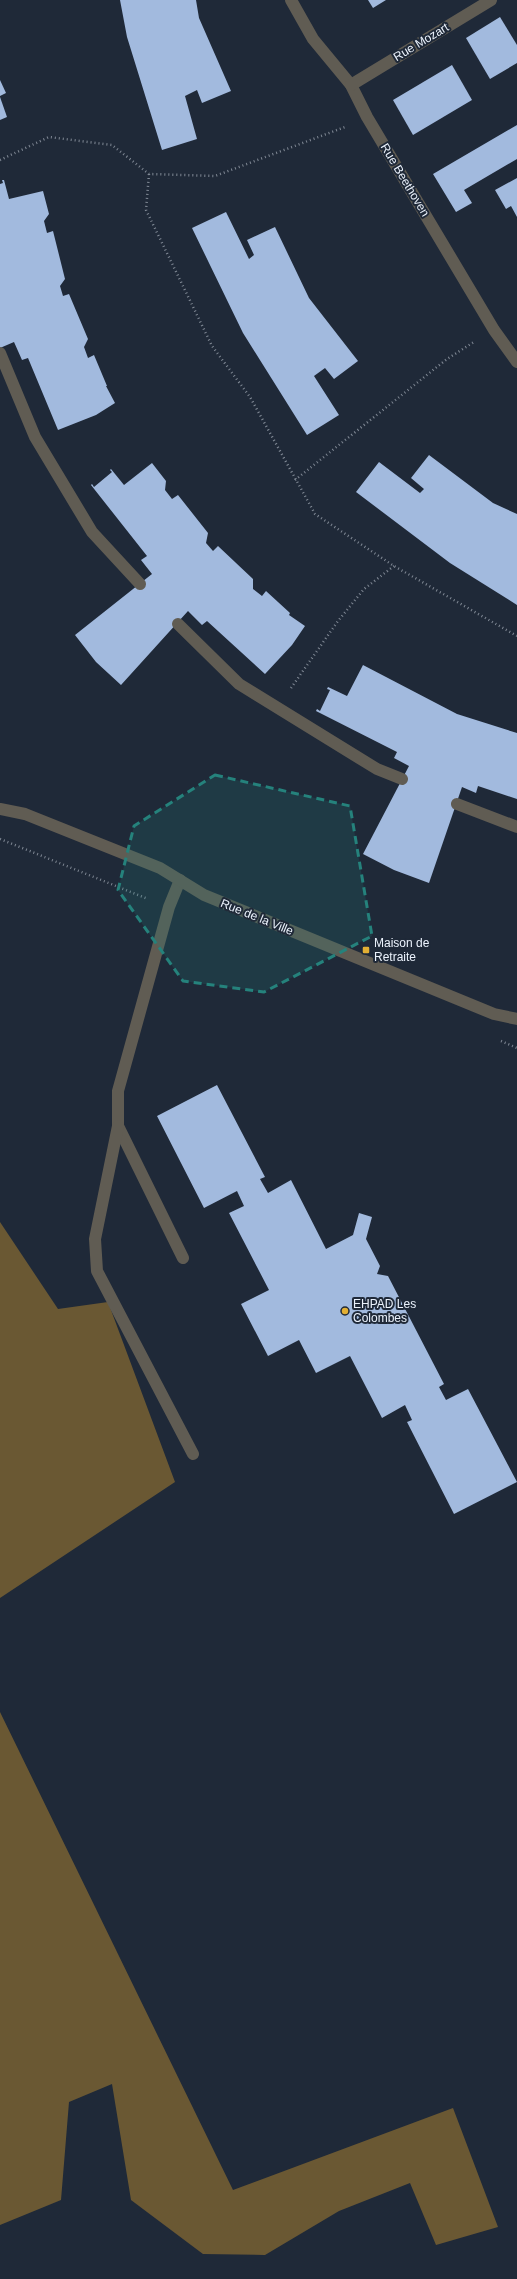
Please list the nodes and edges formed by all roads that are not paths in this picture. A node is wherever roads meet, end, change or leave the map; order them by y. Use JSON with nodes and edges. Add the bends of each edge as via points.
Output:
{"nodes":[{"id":1,"x":291,"y":0,"type":"edge"},
{"id":2,"x":491,"y":0,"type":"edge"},
{"id":3,"x":350,"y":85,"type":"junction"},
{"id":4,"x":0,"y":353,"type":"edge"},
{"id":5,"x":516,"y":357,"type":"edge"},
{"id":6,"x":140,"y":584,"type":"dead end"},
{"id":7,"x":178,"y":624,"type":"dead end"},
{"id":8,"x":402,"y":779,"type":"dead end"},
{"id":9,"x":457,"y":804,"type":"dead end"},
{"id":10,"x":0,"y":809,"type":"edge"},
{"id":11,"x":517,"y":827,"type":"edge"},
{"id":12,"x":180,"y":880,"type":"junction"},
{"id":13,"x":517,"y":1019,"type":"edge"},
{"id":14,"x":118,"y":1126,"type":"junction"},
{"id":15,"x":184,"y":1258,"type":"dead end"},
{"id":16,"x":193,"y":1454,"type":"dead end"}],
"edges":[{"from":1,"to":3,"type":"street","name":"Rue Beethoven","via":[[313,39]]},
{"from":2,"to":3,"type":"street","name":"Rue Mozart"},
{"from":3,"to":5,"type":"street","name":"Rue Beethoven","via":[[494,330]]},
{"from":4,"to":6,"type":"street","via":[[35,438],[88,525]]},
{"from":7,"to":8,"type":"street","via":[[239,684],[377,768]]},
{"from":9,"to":11,"type":"street"},
{"from":10,"to":12,"type":"street","name":"Rue de la Ville","via":[[25,814],[160,868]]},
{"from":12,"to":13,"type":"street","name":"Rue de la Ville","via":[[204,895],[494,1014]]},
{"from":12,"to":14,"type":"street","via":[[169,907],[118,1091]]},
{"from":14,"to":15,"type":"street"},
{"from":14,"to":16,"type":"street","via":[[95,1238],[97,1271]]}]}
